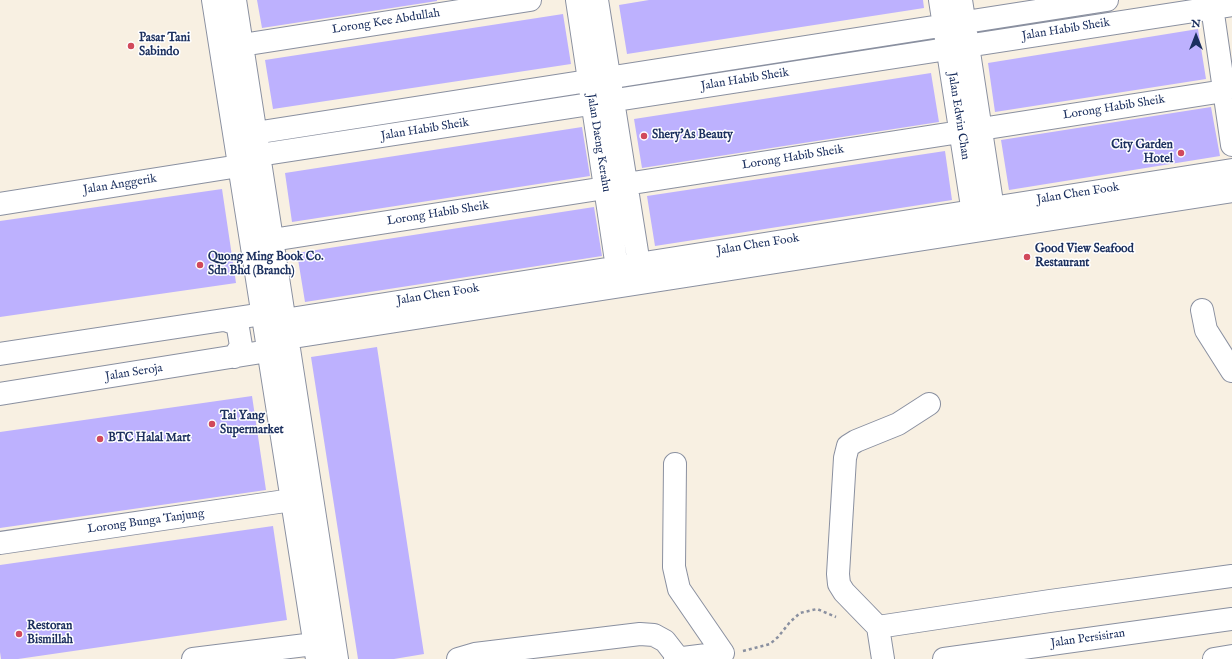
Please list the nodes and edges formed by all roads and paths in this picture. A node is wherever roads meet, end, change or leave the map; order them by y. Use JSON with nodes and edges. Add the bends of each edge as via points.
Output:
{"nodes":[{"id":1,"x":213,"y":0,"type":"edge"},
{"id":2,"x":235,"y":0,"type":"edge"},
{"id":3,"x":530,"y":0,"type":"edge"},
{"id":4,"x":577,"y":0,"type":"edge"},
{"id":5,"x":597,"y":0,"type":"edge"},
{"id":6,"x":940,"y":0,"type":"edge"},
{"id":7,"x":961,"y":0,"type":"edge"},
{"id":8,"x":1107,"y":0,"type":"edge"},
{"id":9,"x":1225,"y":4,"type":"edge"},
{"id":10,"x":954,"y":24,"type":"junction"},
{"id":11,"x":242,"y":45,"type":"junction"},
{"id":12,"x":958,"y":47,"type":"junction"},
{"id":13,"x":599,"y":80,"type":"junction"},
{"id":14,"x":1224,"y":91,"type":"junction"},
{"id":15,"x":602,"y":102,"type":"junction"},
{"id":16,"x":970,"y":130,"type":"junction"},
{"id":17,"x":255,"y":133,"type":"junction"},
{"id":18,"x":1232,"y":145,"type":"edge"},
{"id":19,"x":259,"y":155,"type":"junction"},
{"id":20,"x":239,"y":166,"type":"junction"},
{"id":21,"x":1232,"y":170,"type":"edge"},
{"id":22,"x":615,"y":186,"type":"junction"},
{"id":23,"x":1232,"y":191,"type":"edge"},
{"id":24,"x":0,"y":204,"type":"edge"},
{"id":25,"x":984,"y":219,"type":"junction"},
{"id":26,"x":272,"y":240,"type":"junction"},
{"id":27,"x":640,"y":273,"type":"junction"},
{"id":28,"x":618,"y":277,"type":"junction"},
{"id":29,"x":1202,"y":310,"type":"dead end"},
{"id":30,"x":262,"y":314,"type":"junction"},
{"id":31,"x":225,"y":320,"type":"junction"},
{"id":32,"x":286,"y":329,"type":"junction"},
{"id":33,"x":268,"y":351,"type":"junction"},
{"id":34,"x":0,"y":354,"type":"edge"},
{"id":35,"x":234,"y":357,"type":"junction"},
{"id":36,"x":1232,"y":371,"type":"edge"},
{"id":37,"x":0,"y":394,"type":"edge"},
{"id":38,"x":929,"y":404,"type":"dead end"},
{"id":39,"x":675,"y":464,"type":"dead end"},
{"id":40,"x":292,"y":500,"type":"junction"},
{"id":41,"x":0,"y":543,"type":"edge"},
{"id":42,"x":1232,"y":576,"type":"edge"},
{"id":43,"x":841,"y":619,"type":"dead end"},
{"id":44,"x":1232,"y":619,"type":"edge"},
{"id":45,"x":878,"y":627,"type":"junction"},
{"id":46,"x":315,"y":651,"type":"edge"},
{"id":47,"x":722,"y":653,"type":"junction"},
{"id":48,"x":1232,"y":656,"type":"edge"},
{"id":49,"x":679,"y":658,"type":"edge"},
{"id":50,"x":193,"y":659,"type":"edge"},
{"id":51,"x":337,"y":659,"type":"edge"},
{"id":52,"x":458,"y":659,"type":"edge"},
{"id":53,"x":675,"y":659,"type":"edge"},
{"id":54,"x":883,"y":659,"type":"edge"},
{"id":55,"x":944,"y":659,"type":"edge"},
{"id":56,"x":1214,"y":659,"type":"edge"}],
"edges":[{"from":1,"to":20,"type":"street"},
{"from":2,"to":11,"type":"street"},
{"from":3,"to":11,"type":"street","name":"Lorong Kee Abdullah"},
{"from":4,"to":13,"type":"street","name":"Jalan Daeng Kerahu"},
{"from":5,"to":13,"type":"street","name":"Jalan Daeng Kerahu"},
{"from":6,"to":10,"type":"street","name":"Jalan Edwin Chan"},
{"from":7,"to":10,"type":"street","name":"Jalan Edwin Chan"},
{"from":8,"to":10,"type":"street","name":"Jalan Habib Sheik"},
{"from":9,"to":12,"type":"street","name":"Jalan Habib Sheik"},
{"from":9,"to":14,"type":"street"},
{"from":10,"to":12,"type":"street","name":"Jalan Edwin Chan"},
{"from":10,"to":13,"type":"street","name":"Jalan Habib Sheik"},
{"from":11,"to":17,"type":"street"},
{"from":12,"to":15,"type":"street","name":"Jalan Habib Sheik"},
{"from":12,"to":16,"type":"street","name":"Jalan Edwin Chan"},
{"from":13,"to":15,"type":"street","name":"Jalan Daeng Kerahu"},
{"from":13,"to":17,"type":"street","name":"Jalan Habib Sheik"},
{"from":14,"to":16,"type":"street","name":"Lorong Habib Sheik"},
{"from":14,"to":18,"type":"street"},
{"from":15,"to":19,"type":"street","name":"Jalan Habib Sheik"},
{"from":15,"to":22,"type":"street","name":"Jalan Daeng Kerahu"},
{"from":16,"to":22,"type":"street","name":"Lorong Habib Sheik"},
{"from":16,"to":25,"type":"street","name":"Jalan Edwin Chan"},
{"from":17,"to":19,"type":"street"},
{"from":19,"to":26,"type":"street"},
{"from":20,"to":24,"type":"street","name":"Jalan Anggerik"},
{"from":20,"to":30,"type":"street"},
{"from":21,"to":25,"type":"street","name":"Jalan Chen Fook"},
{"from":22,"to":26,"type":"street","name":"Lorong Habib Sheik"},
{"from":22,"to":27,"type":"street","name":"Jalan Daeng Kerahu"},
{"from":22,"to":28,"type":"street","name":"Jalan Daeng Kerahu"},
{"from":23,"to":25,"type":"street","name":"Jalan Chen Fook"},
{"from":25,"to":27,"type":"street","name":"Jalan Chen Fook"},
{"from":26,"to":32,"type":"street"},
{"from":27,"to":28,"type":"street","name":"Jalan Chen Fook"},
{"from":28,"to":32,"type":"street","name":"Jalan Chen Fook"},
{"from":29,"to":36,"type":"street","via":[[1206,330]]},
{"from":30,"to":31,"type":"street"},
{"from":30,"to":33,"type":"street"},
{"from":31,"to":34,"type":"street"},
{"from":31,"to":35,"type":"street","via":[[236,324],[238,328],[240,346]]},
{"from":32,"to":51,"type":"street"},
{"from":33,"to":35,"type":"street","name":"Jalan Seroja"},
{"from":33,"to":40,"type":"street"},
{"from":35,"to":37,"type":"street","name":"Jalan Seroja"},
{"from":38,"to":45,"type":"street","via":[[898,424],[856,440],[848,446],[838,579],[844,592]]},
{"from":39,"to":47,"type":"street","via":[[674,567],[679,589]]},
{"from":40,"to":41,"type":"street","name":"Lorong Bunga Tanjung"},
{"from":40,"to":46,"type":"street"},
{"from":42,"to":45,"type":"street"},
{"from":43,"to":47,"type":"path","via":[[817,609],[800,613],[770,644]]},
{"from":44,"to":55,"type":"street","name":"Jalan Persisiran"},
{"from":45,"to":54,"type":"street"},
{"from":46,"to":50,"type":"street"},
{"from":47,"to":49,"type":"street"},
{"from":48,"to":56,"type":"street"},
{"from":49,"to":52,"type":"street","via":[[665,641],[654,635],[640,634],[475,654]]},
{"from":49,"to":53,"type":"street"}]}
